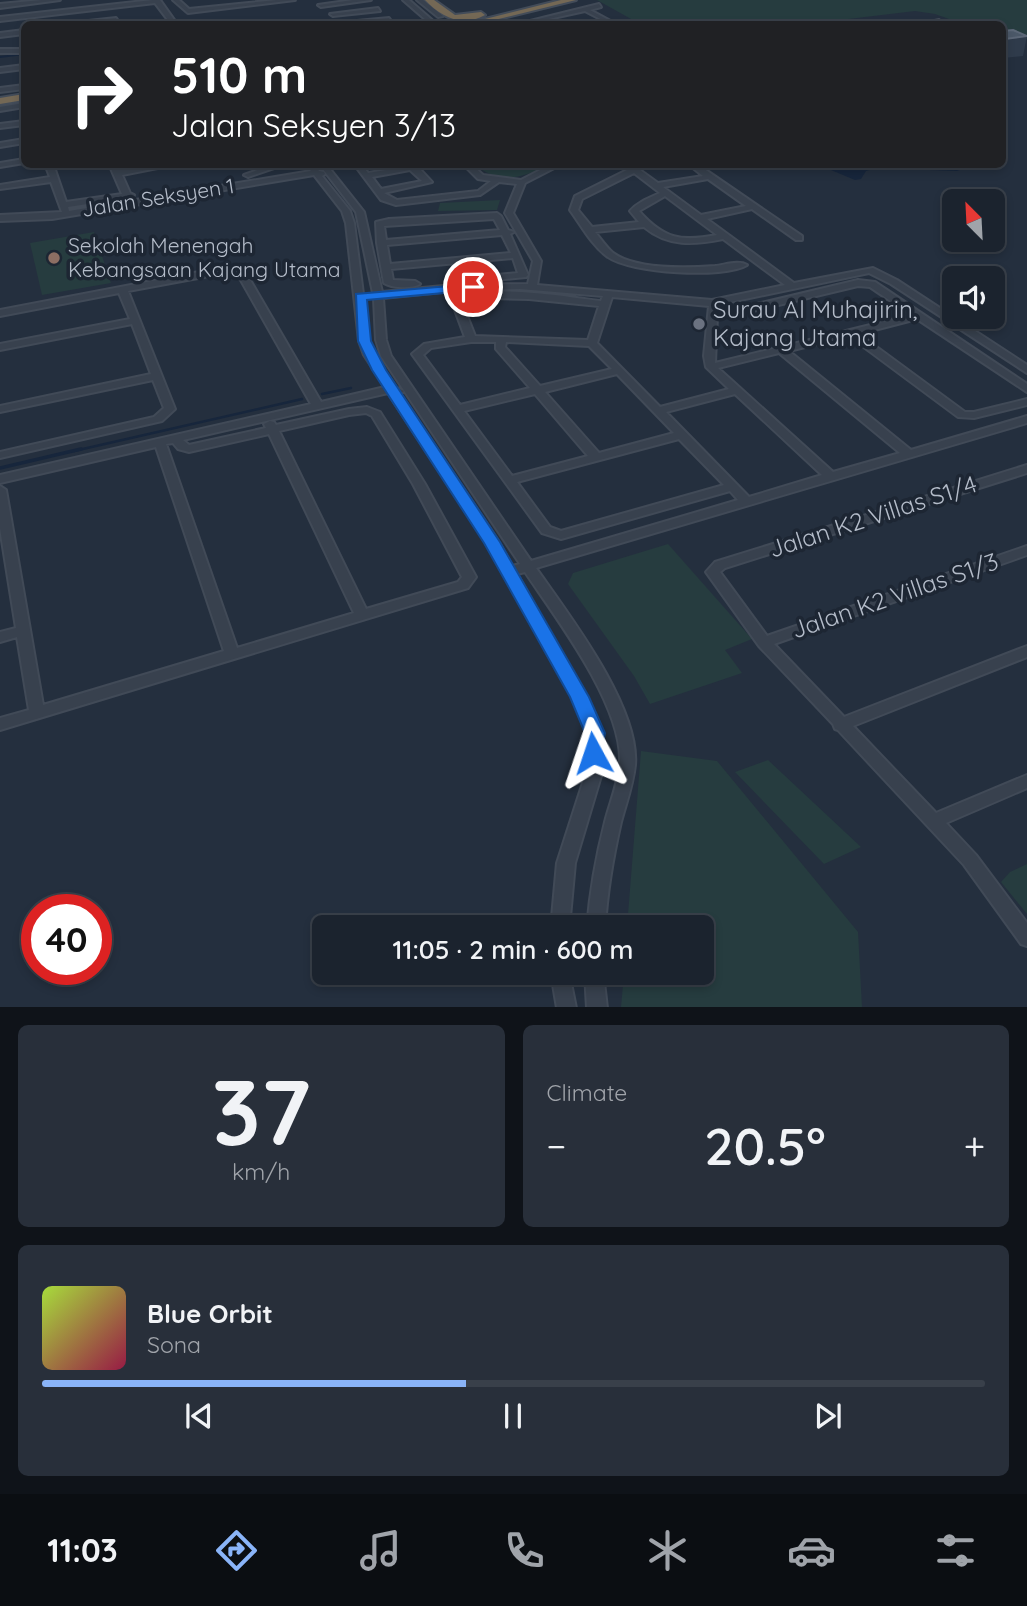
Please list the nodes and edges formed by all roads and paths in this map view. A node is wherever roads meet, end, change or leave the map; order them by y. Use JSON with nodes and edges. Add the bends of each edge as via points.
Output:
{"nodes":[{"id":1,"x":57,"y":0,"type":"edge"},
{"id":2,"x":176,"y":0,"type":"edge"},
{"id":3,"x":213,"y":0,"type":"edge"},
{"id":4,"x":292,"y":0,"type":"edge"},
{"id":5,"x":368,"y":0,"type":"edge"},
{"id":6,"x":406,"y":0,"type":"edge"},
{"id":7,"x":426,"y":0,"type":"edge"},
{"id":8,"x":552,"y":0,"type":"edge"},
{"id":9,"x":572,"y":0,"type":"edge"},
{"id":10,"x":157,"y":1,"type":"edge"},
{"id":11,"x":2,"y":4,"type":"edge"},
{"id":12,"x":321,"y":5,"type":"dead end"},
{"id":13,"x":599,"y":6,"type":"dead end"},
{"id":14,"x":108,"y":7,"type":"junction"},
{"id":15,"x":221,"y":7,"type":"junction"},
{"id":16,"x":585,"y":9,"type":"junction"},
{"id":17,"x":378,"y":10,"type":"junction"},
{"id":18,"x":499,"y":12,"type":"junction"},
{"id":19,"x":333,"y":14,"type":"dead end"},
{"id":20,"x":440,"y":16,"type":"dead end"},
{"id":21,"x":551,"y":17,"type":"junction"},
{"id":22,"x":0,"y":19,"type":"edge"},
{"id":23,"x":115,"y":21,"type":"edge"},
{"id":24,"x":172,"y":21,"type":"edge"},
{"id":25,"x":390,"y":21,"type":"edge"},
{"id":26,"x":430,"y":21,"type":"edge"},
{"id":27,"x":463,"y":21,"type":"edge"},
{"id":28,"x":482,"y":21,"type":"edge"},
{"id":29,"x":534,"y":21,"type":"edge"},
{"id":30,"x":558,"y":21,"type":"edge"},
{"id":31,"x":607,"y":21,"type":"edge"},
{"id":32,"x":21,"y":34,"type":"edge"},
{"id":33,"x":0,"y":37,"type":"edge"},
{"id":34,"x":0,"y":51,"type":"edge"},
{"id":35,"x":21,"y":51,"type":"edge"},
{"id":36,"x":21,"y":67,"type":"edge"},
{"id":37,"x":0,"y":70,"type":"edge"},
{"id":38,"x":0,"y":90,"type":"edge"},
{"id":39,"x":21,"y":92,"type":"edge"},
{"id":40,"x":21,"y":93,"type":"edge"},
{"id":41,"x":0,"y":98,"type":"edge"},
{"id":42,"x":21,"y":106,"type":"edge"},
{"id":43,"x":0,"y":109,"type":"edge"},
{"id":44,"x":21,"y":123,"type":"edge"},
{"id":45,"x":0,"y":126,"type":"edge"},
{"id":46,"x":21,"y":142,"type":"edge"},
{"id":47,"x":0,"y":145,"type":"edge"},
{"id":48,"x":21,"y":162,"type":"edge"},
{"id":49,"x":0,"y":165,"type":"edge"},
{"id":50,"x":50,"y":168,"type":"edge"},
{"id":51,"x":115,"y":168,"type":"edge"},
{"id":52,"x":149,"y":168,"type":"edge"},
{"id":53,"x":270,"y":168,"type":"edge"},
{"id":54,"x":304,"y":168,"type":"edge"},
{"id":55,"x":311,"y":168,"type":"edge"},
{"id":56,"x":319,"y":168,"type":"edge"},
{"id":57,"x":325,"y":168,"type":"edge"},
{"id":58,"x":360,"y":168,"type":"edge"},
{"id":59,"x":462,"y":168,"type":"edge"},
{"id":60,"x":471,"y":168,"type":"edge"},
{"id":61,"x":551,"y":168,"type":"edge"},
{"id":62,"x":639,"y":168,"type":"edge"},
{"id":63,"x":697,"y":168,"type":"edge"},
{"id":64,"x":635,"y":170,"type":"junction"},
{"id":65,"x":117,"y":173,"type":"junction"},
{"id":66,"x":315,"y":173,"type":"junction"},
{"id":67,"x":298,"y":175,"type":"junction"},
{"id":68,"x":366,"y":176,"type":"junction"},
{"id":69,"x":709,"y":177,"type":"junction"},
{"id":70,"x":54,"y":179,"type":"junction"},
{"id":71,"x":335,"y":179,"type":"junction"},
{"id":72,"x":322,"y":181,"type":"junction"},
{"id":73,"x":489,"y":181,"type":"junction"},
{"id":74,"x":522,"y":182,"type":"junction"},
{"id":75,"x":657,"y":186,"type":"junction"},
{"id":76,"x":0,"y":187,"type":"edge"},
{"id":77,"x":379,"y":192,"type":"junction"},
{"id":78,"x":666,"y":193,"type":"junction"},
{"id":79,"x":127,"y":195,"type":"junction"},
{"id":80,"x":752,"y":206,"type":"junction"},
{"id":81,"x":64,"y":209,"type":"junction"},
{"id":82,"x":0,"y":218,"type":"edge"},
{"id":83,"x":699,"y":218,"type":"junction"},
{"id":84,"x":645,"y":224,"type":"junction"},
{"id":85,"x":592,"y":230,"type":"junction"},
{"id":86,"x":521,"y":231,"type":"junction"},
{"id":87,"x":505,"y":232,"type":"junction"},
{"id":88,"x":724,"y":236,"type":"junction"},
{"id":89,"x":799,"y":239,"type":"dead end"},
{"id":90,"x":382,"y":243,"type":"junction"},
{"id":91,"x":516,"y":255,"type":"junction"},
{"id":92,"x":742,"y":265,"type":"dead end"},
{"id":93,"x":386,"y":267,"type":"junction"},
{"id":94,"x":792,"y":286,"type":"junction"},
{"id":95,"x":532,"y":287,"type":"junction"},
{"id":96,"x":123,"y":290,"type":"junction"},
{"id":97,"x":377,"y":294,"type":"junction"},
{"id":98,"x":360,"y":296,"type":"junction"},
{"id":99,"x":606,"y":299,"type":"junction"},
{"id":100,"x":713,"y":308,"type":"junction"},
{"id":101,"x":0,"y":313,"type":"edge"},
{"id":102,"x":918,"y":316,"type":"junction"},
{"id":103,"x":134,"y":321,"type":"junction"},
{"id":104,"x":850,"y":332,"type":"junction"},
{"id":105,"x":470,"y":337,"type":"junction"},
{"id":106,"x":502,"y":340,"type":"junction"},
{"id":107,"x":592,"y":343,"type":"junction"},
{"id":108,"x":0,"y":347,"type":"edge"},
{"id":109,"x":780,"y":349,"type":"junction"},
{"id":110,"x":711,"y":367,"type":"junction"},
{"id":111,"x":395,"y":369,"type":"junction"},
{"id":112,"x":379,"y":370,"type":"junction"},
{"id":113,"x":1027,"y":370,"type":"edge"},
{"id":114,"x":618,"y":371,"type":"junction"},
{"id":115,"x":155,"y":376,"type":"junction"},
{"id":116,"x":391,"y":389,"type":"junction"},
{"id":117,"x":1027,"y":389,"type":"edge"},
{"id":118,"x":539,"y":390,"type":"junction"},
{"id":119,"x":735,"y":391,"type":"junction"},
{"id":120,"x":363,"y":396,"type":"junction"},
{"id":121,"x":418,"y":401,"type":"junction"},
{"id":122,"x":1027,"y":402,"type":"edge"},
{"id":123,"x":318,"y":406,"type":"junction"},
{"id":124,"x":403,"y":408,"type":"junction"},
{"id":125,"x":0,"y":409,"type":"edge"},
{"id":126,"x":457,"y":409,"type":"junction"},
{"id":127,"x":657,"y":411,"type":"junction"},
{"id":128,"x":1027,"y":419,"type":"edge"},
{"id":129,"x":270,"y":424,"type":"junction"},
{"id":130,"x":680,"y":436,"type":"junction"},
{"id":131,"x":160,"y":442,"type":"junction"},
{"id":132,"x":909,"y":454,"type":"junction"},
{"id":133,"x":0,"y":455,"type":"edge"},
{"id":134,"x":596,"y":457,"type":"junction"},
{"id":135,"x":1027,"y":469,"type":"edge"},
{"id":136,"x":831,"y":477,"type":"junction"},
{"id":137,"x":0,"y":479,"type":"edge"},
{"id":138,"x":509,"y":480,"type":"junction"},
{"id":139,"x":731,"y":487,"type":"junction"},
{"id":140,"x":0,"y":494,"type":"edge"},
{"id":141,"x":747,"y":502,"type":"junction"},
{"id":142,"x":1027,"y":550,"type":"edge"},
{"id":143,"x":6,"y":560,"type":"edge"},
{"id":144,"x":528,"y":567,"type":"junction"},
{"id":145,"x":508,"y":572,"type":"junction"},
{"id":146,"x":467,"y":581,"type":"joint"},
{"id":147,"x":362,"y":615,"type":"junction"},
{"id":148,"x":23,"y":631,"type":"junction"},
{"id":149,"x":0,"y":637,"type":"edge"},
{"id":150,"x":764,"y":642,"type":"junction"},
{"id":151,"x":1027,"y":651,"type":"edge"},
{"id":152,"x":232,"y":653,"type":"junction"},
{"id":153,"x":37,"y":713,"type":"junction"},
{"id":154,"x":0,"y":724,"type":"edge"},
{"id":155,"x":840,"y":725,"type":"junction"},
{"id":156,"x":1027,"y":780,"type":"edge"},
{"id":157,"x":933,"y":821,"type":"junction"},
{"id":158,"x":561,"y":915,"type":"edge"},
{"id":159,"x":597,"y":915,"type":"edge"},
{"id":160,"x":1027,"y":938,"type":"edge"},
{"id":161,"x":562,"y":985,"type":"edge"},
{"id":162,"x":595,"y":985,"type":"edge"},
{"id":163,"x":567,"y":1007,"type":"edge"},
{"id":164,"x":597,"y":1007,"type":"edge"}],
"edges":[{"from":1,"to":11,"type":"street"},
{"from":2,"to":15,"type":"street","via":[[188,11]]},
{"from":3,"to":15,"type":"street"},
{"from":4,"to":15,"type":"street"},
{"from":5,"to":12,"type":"street"},
{"from":5,"to":17,"type":"street"},
{"from":6,"to":26,"type":"street"},
{"from":7,"to":18,"type":"highway","via":[[456,19]]},
{"from":7,"to":20,"type":"street"},
{"from":8,"to":18,"type":"highway"},
{"from":9,"to":28,"type":"highway"},
{"from":10,"to":14,"type":"street"},
{"from":10,"to":24,"type":"street"},
{"from":13,"to":16,"type":"street"},
{"from":14,"to":22,"type":"street"},
{"from":14,"to":23,"type":"street"},
{"from":16,"to":21,"type":"street"},
{"from":16,"to":31,"type":"street"},
{"from":17,"to":19,"type":"street"},
{"from":17,"to":25,"type":"street"},
{"from":18,"to":27,"type":"highway"},
{"from":21,"to":29,"type":"street"},
{"from":21,"to":30,"type":"street"},
{"from":32,"to":33,"type":"street"},
{"from":34,"to":35,"type":"street"},
{"from":36,"to":37,"type":"street"},
{"from":38,"to":39,"type":"street"},
{"from":40,"to":41,"type":"highway"},
{"from":42,"to":43,"type":"street"},
{"from":44,"to":45,"type":"street"},
{"from":46,"to":47,"type":"street"},
{"from":48,"to":49,"type":"street"},
{"from":50,"to":70,"type":"street"},
{"from":51,"to":65,"type":"street"},
{"from":52,"to":65,"type":"street"},
{"from":53,"to":79,"type":"street"},
{"from":54,"to":67,"type":"street"},
{"from":55,"to":66,"type":"street"},
{"from":56,"to":66,"type":"street"},
{"from":57,"to":71,"type":"street"},
{"from":58,"to":68,"type":"street"},
{"from":59,"to":73,"type":"street","via":[[468,175]]},
{"from":60,"to":73,"type":"street"},
{"from":61,"to":74,"type":"street"},
{"from":62,"to":64,"type":"street"},
{"from":63,"to":69,"type":"street"},
{"from":64,"to":75,"type":"street"},
{"from":64,"to":85,"type":"street","via":[[574,203],[574,210]]},
{"from":65,"to":79,"type":"street"},
{"from":66,"to":67,"type":"street","name":"Jalan Seksyen 1"},
{"from":66,"to":71,"type":"street"},
{"from":66,"to":72,"type":"street"},
{"from":67,"to":72,"type":"street"},
{"from":67,"to":81,"type":"street","name":"Jalan Seksyen 1"},
{"from":68,"to":77,"type":"street"},
{"from":68,"to":77,"type":"street","via":[[411,168],[428,182]]},
{"from":69,"to":75,"type":"street"},
{"from":69,"to":80,"type":"street"},
{"from":70,"to":76,"type":"street"},
{"from":70,"to":81,"type":"street"},
{"from":71,"to":97,"type":"street","via":[[360,212]]},
{"from":72,"to":98,"type":"street","via":[[350,223]]},
{"from":73,"to":74,"type":"street"},
{"from":73,"to":77,"type":"street","via":[[480,193],[405,204],[389,201]]},
{"from":74,"to":86,"type":"street","via":[[509,212]]},
{"from":75,"to":78,"type":"street"},
{"from":78,"to":83,"type":"street"},
{"from":78,"to":84,"type":"street","via":[[635,209]]},
{"from":79,"to":81,"type":"street"},
{"from":80,"to":83,"type":"street"},
{"from":80,"to":89,"type":"street"},
{"from":81,"to":82,"type":"street","name":"Jalan Seksyen 1"},
{"from":83,"to":88,"type":"street"},
{"from":84,"to":85,"type":"street"},
{"from":84,"to":88,"type":"street","via":[[660,237],[676,240]]},
{"from":85,"to":92,"type":"street","via":[[609,255],[637,265],[718,270]]},
{"from":86,"to":87,"type":"street"},
{"from":86,"to":95,"type":"street","via":[[537,261]]},
{"from":87,"to":90,"type":"street"},
{"from":87,"to":90,"type":"street","via":[[497,216],[491,215],[389,222],[380,224]]},
{"from":87,"to":91,"type":"street"},
{"from":88,"to":94,"type":"street"},
{"from":90,"to":93,"type":"street"},
{"from":91,"to":93,"type":"street"},
{"from":91,"to":93,"type":"street","via":[[524,273],[520,276],[391,285]]},
{"from":94,"to":100,"type":"street"},
{"from":94,"to":113,"type":"street","via":[[870,270]]},
{"from":95,"to":97,"type":"street"},
{"from":95,"to":99,"type":"street"},
{"from":96,"to":101,"type":"street"},
{"from":96,"to":103,"type":"street"},
{"from":96,"to":123,"type":"street","via":[[225,270],[242,273]]},
{"from":97,"to":98,"type":"street"},
{"from":97,"to":111,"type":"street","via":[[383,348]]},
{"from":98,"to":112,"type":"street","via":[[364,341]]},
{"from":99,"to":100,"type":"street"},
{"from":99,"to":105,"type":"street","via":[[491,295],[463,299],[457,302]]},
{"from":99,"to":107,"type":"street"},
{"from":100,"to":102,"type":"street","via":[[728,314],[858,283],[872,284]]},
{"from":100,"to":110,"type":"street"},
{"from":102,"to":104,"type":"street"},
{"from":102,"to":117,"type":"street"},
{"from":103,"to":108,"type":"street"},
{"from":103,"to":115,"type":"street"},
{"from":104,"to":109,"type":"street"},
{"from":104,"to":122,"type":"street","via":[[962,415]]},
{"from":105,"to":106,"type":"street"},
{"from":105,"to":126,"type":"street","via":[[426,347],[417,354]]},
{"from":106,"to":107,"type":"street"},
{"from":106,"to":118,"type":"street","via":[[500,346]]},
{"from":107,"to":114,"type":"street"},
{"from":109,"to":110,"type":"street"},
{"from":109,"to":132,"type":"street"},
{"from":110,"to":119,"type":"street"},
{"from":111,"to":116,"type":"street"},
{"from":111,"to":121,"type":"street"},
{"from":112,"to":116,"type":"street"},
{"from":112,"to":120,"type":"street","via":[[373,388]]},
{"from":114,"to":118,"type":"street"},
{"from":114,"to":127,"type":"street"},
{"from":115,"to":125,"type":"street"},
{"from":115,"to":133,"type":"street","via":[[170,410],[166,415]]},
{"from":116,"to":120,"type":"street"},
{"from":116,"to":121,"type":"street"},
{"from":116,"to":124,"type":"street"},
{"from":118,"to":126,"type":"street"},
{"from":118,"to":134,"type":"street"},
{"from":119,"to":127,"type":"street"},
{"from":119,"to":136,"type":"street"},
{"from":120,"to":123,"type":"street"},
{"from":120,"to":124,"type":"street"},
{"from":121,"to":144,"type":"street"},
{"from":123,"to":129,"type":"street"},
{"from":124,"to":145,"type":"street"},
{"from":126,"to":138,"type":"street"},
{"from":127,"to":130,"type":"street"},
{"from":128,"to":132,"type":"street"},
{"from":129,"to":131,"type":"street"},
{"from":129,"to":146,"type":"street","via":[[367,410],[376,414],[467,569]]},
{"from":129,"to":147,"type":"street"},
{"from":130,"to":134,"type":"street"},
{"from":130,"to":139,"type":"street"},
{"from":131,"to":137,"type":"street"},
{"from":131,"to":152,"type":"street"},
{"from":132,"to":136,"type":"street"},
{"from":134,"to":138,"type":"street"},
{"from":135,"to":150,"type":"street","name":"Jalan K2 Villas S1/4","via":[[720,565],[713,572],[718,582]]},
{"from":136,"to":141,"type":"street"},
{"from":138,"to":139,"type":"street","via":[[546,530],[561,535]]},
{"from":139,"to":141,"type":"street"},
{"from":140,"to":143,"type":"street"},
{"from":141,"to":144,"type":"street"},
{"from":142,"to":150,"type":"street","name":"Jalan K2 Villas S1/3"},
{"from":143,"to":148,"type":"street"},
{"from":144,"to":145,"type":"street"},
{"from":144,"to":159,"type":"street","via":[[596,673],[620,719],[628,752]]},
{"from":145,"to":158,"type":"street","via":[[595,733],[593,776],[566,863]]},
{"from":146,"to":147,"type":"street"},
{"from":147,"to":152,"type":"street"},
{"from":148,"to":149,"type":"street"},
{"from":148,"to":153,"type":"street"},
{"from":150,"to":155,"type":"street"},
{"from":151,"to":155,"type":"street"},
{"from":152,"to":153,"type":"street"},
{"from":153,"to":154,"type":"street"},
{"from":155,"to":157,"type":"street"},
{"from":156,"to":157,"type":"street"},
{"from":157,"to":160,"type":"street","via":[[970,860]]},
{"from":161,"to":163,"type":"street"},
{"from":162,"to":164,"type":"street"}]}
